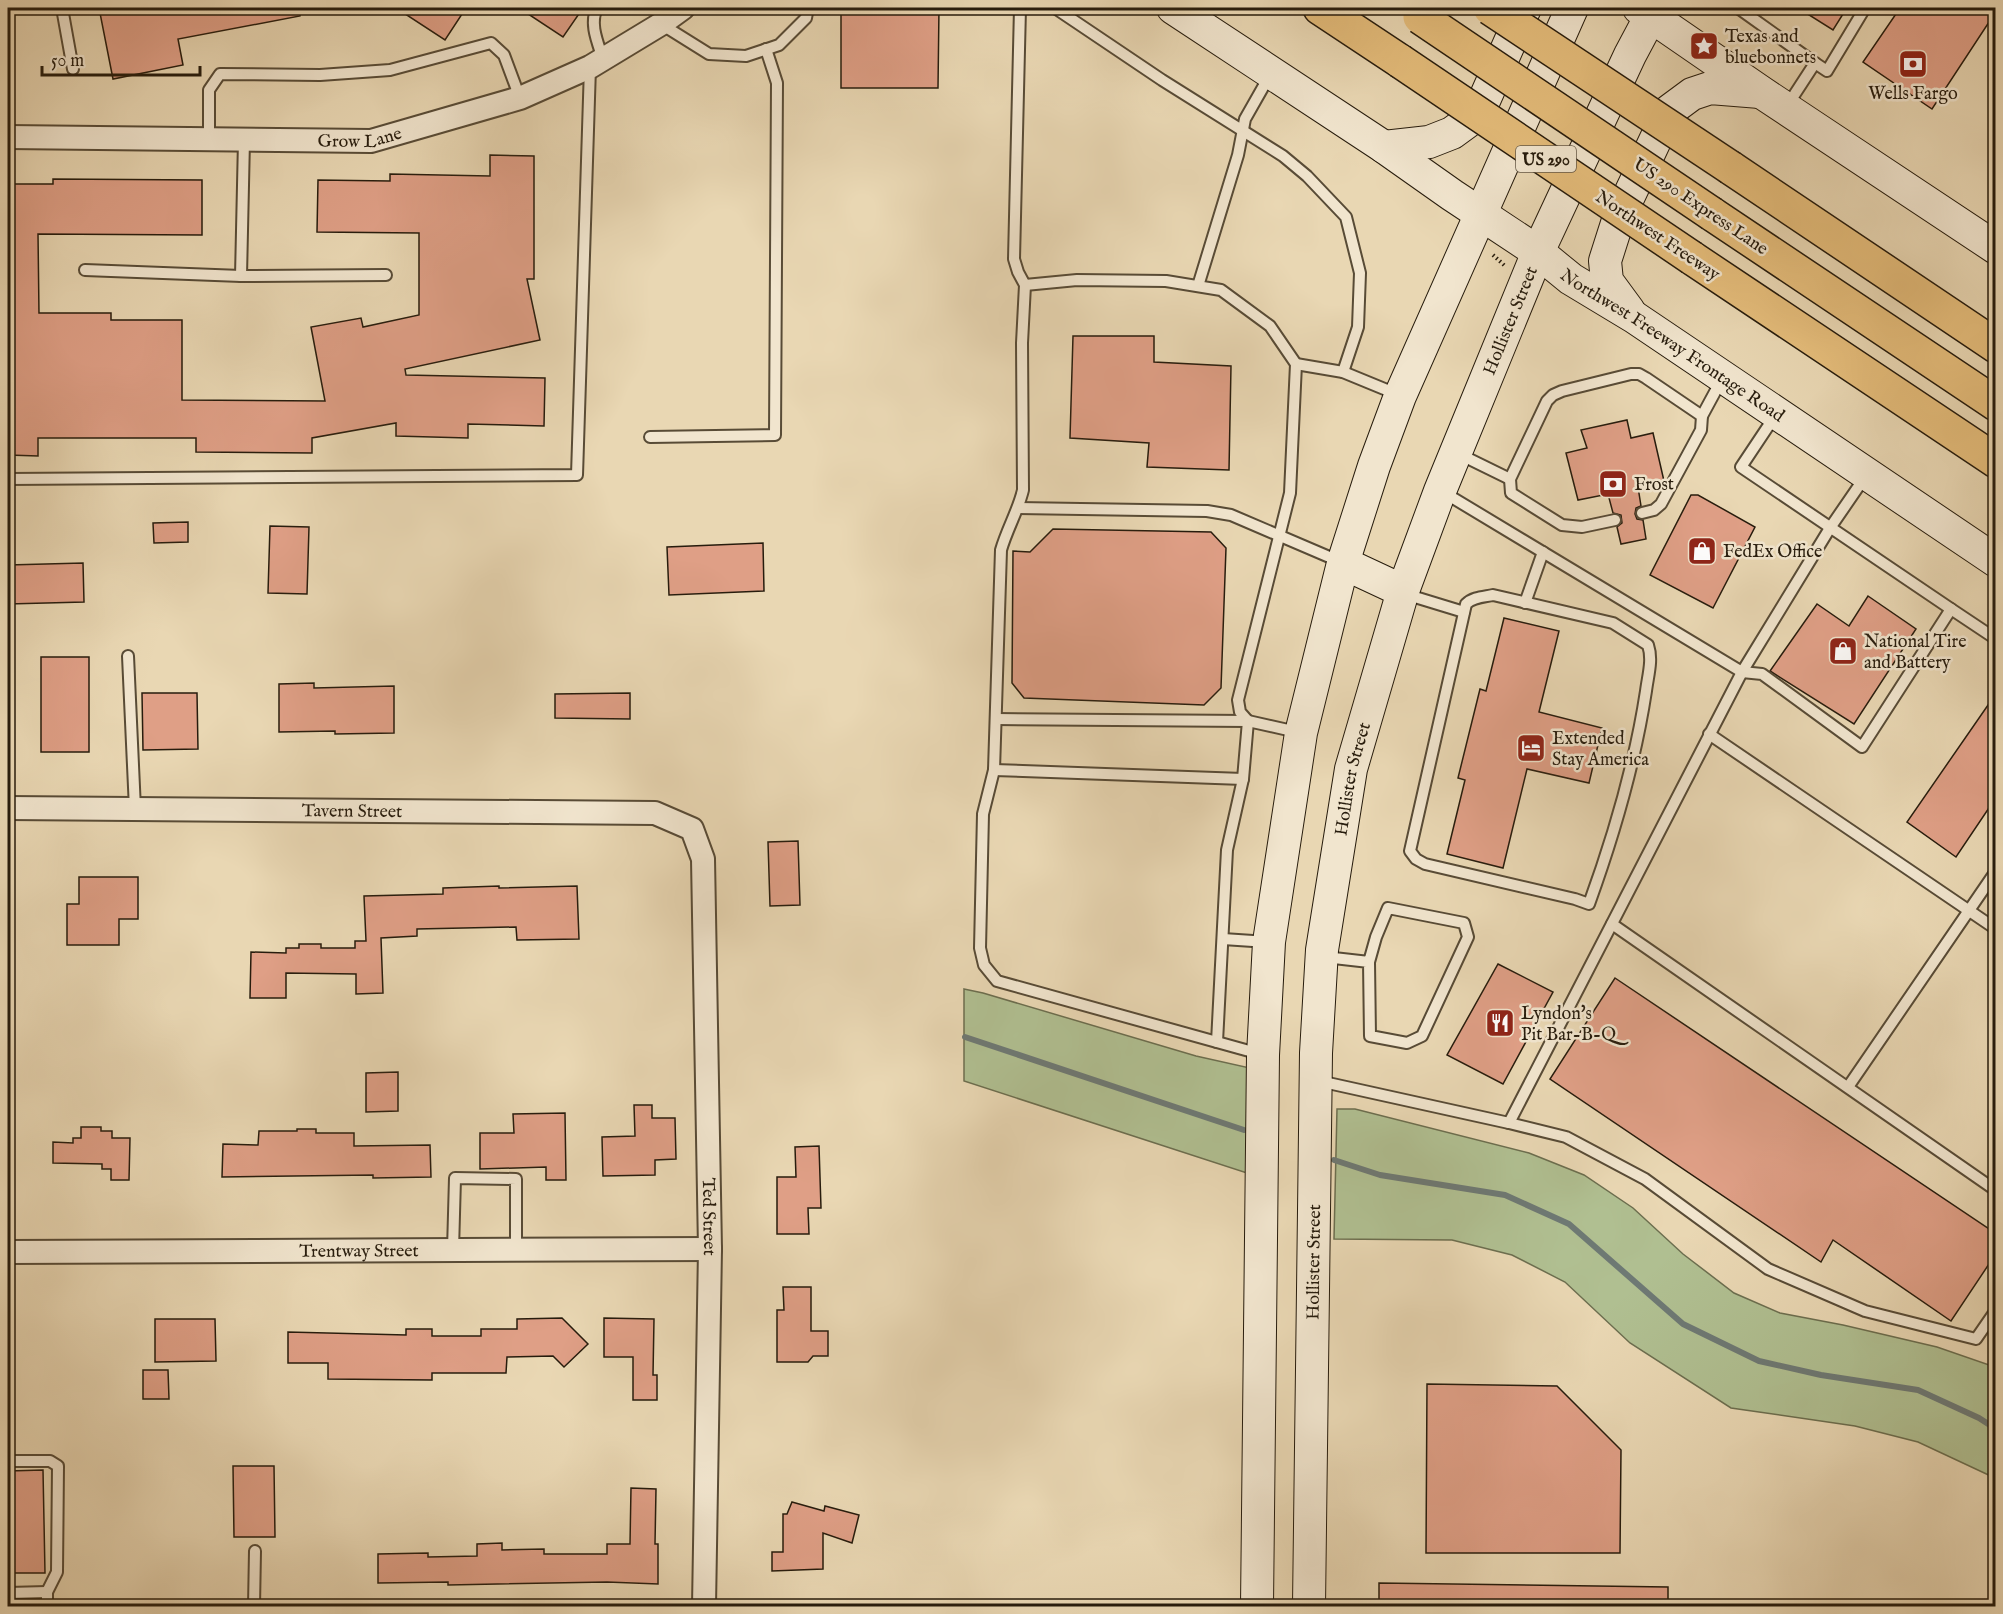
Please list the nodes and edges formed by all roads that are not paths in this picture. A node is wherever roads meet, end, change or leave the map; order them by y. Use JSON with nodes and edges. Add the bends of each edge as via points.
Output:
{"nodes":[{"id":1,"x":62,"y":8,"type":"edge"},
{"id":2,"x":597,"y":8,"type":"edge"},
{"id":3,"x":683,"y":8,"type":"edge"},
{"id":4,"x":808,"y":8,"type":"edge"},
{"id":5,"x":1020,"y":8,"type":"edge"},
{"id":6,"x":1055,"y":8,"type":"edge"},
{"id":7,"x":1173,"y":8,"type":"edge"},
{"id":8,"x":1320,"y":8,"type":"edge"},
{"id":9,"x":1490,"y":8,"type":"edge"},
{"id":10,"x":1525,"y":8,"type":"edge"},
{"id":11,"x":1572,"y":8,"type":"edge"},
{"id":12,"x":1738,"y":8,"type":"edge"},
{"id":13,"x":1865,"y":8,"type":"edge"},
{"id":14,"x":1648,"y":10,"type":"edge"},
{"id":15,"x":1413,"y":12,"type":"edge"},
{"id":16,"x":661,"y":24,"type":"junction"},
{"id":17,"x":766,"y":49,"type":"junction"},
{"id":18,"x":597,"y":63,"type":"junction"},
{"id":19,"x":1815,"y":63,"type":"junction"},
{"id":20,"x":73,"y":69,"type":"dead end"},
{"id":21,"x":1271,"y":72,"type":"junction"},
{"id":22,"x":520,"y":98,"type":"junction"},
{"id":23,"x":1773,"y":100,"type":"junction"},
{"id":24,"x":1242,"y":131,"type":"junction"},
{"id":25,"x":8,"y":137,"type":"edge"},
{"id":26,"x":209,"y":140,"type":"junction"},
{"id":27,"x":244,"y":140,"type":"junction"},
{"id":28,"x":1384,"y":147,"type":"junction"},
{"id":29,"x":1480,"y":214,"type":"junction"},
{"id":30,"x":1995,"y":248,"type":"edge"},
{"id":31,"x":1538,"y":252,"type":"junction"},
{"id":32,"x":85,"y":270,"type":"dead end"},
{"id":33,"x":387,"y":275,"type":"dead end"},
{"id":34,"x":241,"y":276,"type":"junction"},
{"id":35,"x":1025,"y":285,"type":"junction"},
{"id":36,"x":1198,"y":286,"type":"junction"},
{"id":37,"x":1634,"y":317,"type":"junction"},
{"id":38,"x":1995,"y":346,"type":"edge"},
{"id":39,"x":1296,"y":364,"type":"junction"},
{"id":40,"x":1344,"y":372,"type":"junction"},
{"id":41,"x":1723,"y":378,"type":"junction"},
{"id":42,"x":1400,"y":396,"type":"junction"},
{"id":43,"x":1995,"y":404,"type":"edge"},
{"id":44,"x":1776,"y":415,"type":"junction"},
{"id":45,"x":1702,"y":416,"type":"junction"},
{"id":46,"x":650,"y":436,"type":"dead end"},
{"id":47,"x":1456,"y":453,"type":"junction"},
{"id":48,"x":1995,"y":461,"type":"edge"},
{"id":49,"x":1866,"y":475,"type":"junction"},
{"id":50,"x":8,"y":479,"type":"edge"},
{"id":51,"x":1510,"y":479,"type":"junction"},
{"id":52,"x":1440,"y":490,"type":"junction"},
{"id":53,"x":1018,"y":508,"type":"junction"},
{"id":54,"x":1642,"y":513,"type":"dead end"},
{"id":55,"x":1615,"y":520,"type":"dead end"},
{"id":56,"x":1830,"y":528,"type":"junction"},
{"id":57,"x":1280,"y":537,"type":"junction"},
{"id":58,"x":1543,"y":552,"type":"junction"},
{"id":59,"x":1995,"y":561,"type":"edge"},
{"id":60,"x":1344,"y":563,"type":"junction"},
{"id":61,"x":1402,"y":592,"type":"junction"},
{"id":62,"x":1525,"y":603,"type":"junction"},
{"id":63,"x":1951,"y":609,"type":"junction"},
{"id":64,"x":1464,"y":612,"type":"junction"},
{"id":65,"x":1995,"y":639,"type":"edge"},
{"id":66,"x":128,"y":656,"type":"dead end"},
{"id":67,"x":1742,"y":672,"type":"junction"},
{"id":68,"x":996,"y":719,"type":"junction"},
{"id":69,"x":1248,"y":721,"type":"junction"},
{"id":70,"x":1301,"y":733,"type":"junction"},
{"id":71,"x":1709,"y":734,"type":"junction"},
{"id":72,"x":994,"y":771,"type":"junction"},
{"id":73,"x":1243,"y":779,"type":"junction"},
{"id":74,"x":8,"y":808,"type":"edge"},
{"id":75,"x":135,"y":809,"type":"junction"},
{"id":76,"x":692,"y":829,"type":"joint"},
{"id":77,"x":1995,"y":871,"type":"edge"},
{"id":78,"x":1968,"y":910,"type":"junction"},
{"id":79,"x":1612,"y":924,"type":"junction"},
{"id":80,"x":1995,"y":929,"type":"edge"},
{"id":81,"x":1223,"y":939,"type":"junction"},
{"id":82,"x":1269,"y":942,"type":"junction"},
{"id":83,"x":1322,"y":957,"type":"junction"},
{"id":84,"x":1369,"y":962,"type":"junction"},
{"id":85,"x":1217,"y":1042,"type":"junction"},
{"id":86,"x":1263,"y":1055,"type":"junction"},
{"id":87,"x":1315,"y":1080,"type":"junction"},
{"id":88,"x":1848,"y":1087,"type":"junction"},
{"id":89,"x":1509,"y":1123,"type":"junction"},
{"id":90,"x":1994,"y":1185,"type":"edge"},
{"id":91,"x":516,"y":1249,"type":"junction"},
{"id":92,"x":710,"y":1249,"type":"junction"},
{"id":93,"x":453,"y":1250,"type":"junction"},
{"id":94,"x":8,"y":1252,"type":"edge"},
{"id":95,"x":1995,"y":1310,"type":"edge"},
{"id":96,"x":8,"y":1461,"type":"edge"},
{"id":97,"x":255,"y":1551,"type":"dead end"},
{"id":98,"x":47,"y":1592,"type":"junction"},
{"id":99,"x":8,"y":1593,"type":"edge"},
{"id":100,"x":47,"y":1606,"type":"edge"},
{"id":101,"x":254,"y":1606,"type":"edge"},
{"id":102,"x":704,"y":1606,"type":"edge"},
{"id":103,"x":1257,"y":1606,"type":"edge"},
{"id":104,"x":1310,"y":1606,"type":"edge"}],
"edges":[{"from":1,"to":20,"type":"lane"},
{"from":2,"to":18,"type":"lane","via":[[593,18]]},
{"from":3,"to":16,"type":"street","name":"Grow Lane"},
{"from":4,"to":17,"type":"lane","via":[[806,18],[779,45]]},
{"from":5,"to":35,"type":"lane","via":[[1014,259]]},
{"from":6,"to":24,"type":"lane"},
{"from":7,"to":21,"type":"main road","name":"Northwest Freeway Frontage Road"},
{"from":8,"to":48,"type":"highway","name":"Northwest Freeway","number":"US 290","bridge":true},
{"from":9,"to":38,"type":"highway","bridge":true},
{"from":10,"to":28,"type":"main road","via":[[1478,114],[1452,133],[1429,142]]},
{"from":11,"to":29,"type":"main road"},
{"from":12,"to":19,"type":"lane"},
{"from":13,"to":19,"type":"lane","via":[[1827,71]]},
{"from":14,"to":23,"type":"main road"},
{"from":14,"to":31,"type":"main road","name":"Hollister Street"},
{"from":15,"to":43,"type":"highway","name":"US 290 Express Lane","bridge":true},
{"from":16,"to":17,"type":"lane","via":[[709,54],[746,56]]},
{"from":16,"to":18,"type":"street","name":"Grow Lane"},
{"from":17,"to":46,"type":"lane","via":[[777,83],[775,435]]},
{"from":18,"to":22,"type":"street","name":"Grow Lane"},
{"from":18,"to":50,"type":"lane","via":[[577,475]]},
{"from":19,"to":23,"type":"lane"},
{"from":21,"to":24,"type":"lane"},
{"from":21,"to":28,"type":"main road","name":"Northwest Freeway Frontage Road"},
{"from":22,"to":26,"type":"lane","via":[[504,55],[491,44],[390,70],[320,75],[220,74],[209,90]]},
{"from":22,"to":27,"type":"street","name":"Grow Lane","via":[[370,141]]},
{"from":23,"to":30,"type":"main road"},
{"from":23,"to":37,"type":"main road","via":[[1710,87],[1692,93],[1669,111],[1619,217],[1605,261],[1607,281]]},
{"from":24,"to":36,"type":"lane"},
{"from":24,"to":40,"type":"lane","via":[[1307,176],[1346,217],[1360,273],[1358,327]]},
{"from":25,"to":26,"type":"street","name":"Grow Lane"},
{"from":26,"to":27,"type":"street","name":"Grow Lane"},
{"from":27,"to":34,"type":"lane"},
{"from":28,"to":29,"type":"main road","name":"Northwest Freeway Frontage Road"},
{"from":29,"to":31,"type":"main road","name":"Northwest Freeway Frontage Road"},
{"from":29,"to":42,"type":"main road"},
{"from":31,"to":37,"type":"main road","name":"Northwest Freeway Frontage Road","via":[[1572,279]]},
{"from":31,"to":47,"type":"main road","name":"Hollister Street"},
{"from":32,"to":34,"type":"lane"},
{"from":33,"to":34,"type":"lane"},
{"from":35,"to":36,"type":"lane","via":[[1077,280],[1166,281]]},
{"from":35,"to":53,"type":"lane","via":[[1023,490]]},
{"from":36,"to":39,"type":"lane","via":[[1221,290],[1270,326]]},
{"from":37,"to":41,"type":"main road","name":"Northwest Freeway Frontage Road"},
{"from":39,"to":40,"type":"lane"},
{"from":39,"to":57,"type":"lane","via":[[1290,493]]},
{"from":40,"to":42,"type":"lane"},
{"from":41,"to":44,"type":"main road","name":"Northwest Freeway Frontage Road"},
{"from":41,"to":45,"type":"lane"},
{"from":42,"to":60,"type":"main road"},
{"from":44,"to":49,"type":"main road","name":"Northwest Freeway Frontage Road"},
{"from":44,"to":56,"type":"lane","via":[[1741,467]]},
{"from":45,"to":51,"type":"lane","via":[[1639,374],[1562,391],[1547,401]]},
{"from":45,"to":54,"type":"lane","via":[[1701,430],[1661,504]]},
{"from":47,"to":51,"type":"lane"},
{"from":47,"to":52,"type":"main road","name":"Hollister Street"},
{"from":49,"to":56,"type":"lane"},
{"from":49,"to":59,"type":"main road","name":"Northwest Freeway Frontage Road"},
{"from":51,"to":55,"type":"lane","via":[[1511,493],[1562,525],[1582,527]]},
{"from":52,"to":58,"type":"lane"},
{"from":52,"to":61,"type":"main road","name":"Hollister Street"},
{"from":53,"to":57,"type":"lane","via":[[1207,511],[1232,515]]},
{"from":53,"to":68,"type":"lane","via":[[1001,550]]},
{"from":56,"to":63,"type":"lane"},
{"from":56,"to":67,"type":"lane"},
{"from":57,"to":60,"type":"lane"},
{"from":57,"to":69,"type":"lane","via":[[1238,700],[1240,712]]},
{"from":58,"to":62,"type":"lane"},
{"from":58,"to":67,"type":"lane"},
{"from":60,"to":61,"type":"main road"},
{"from":60,"to":70,"type":"main road"},
{"from":61,"to":64,"type":"lane"},
{"from":61,"to":83,"type":"main road","name":"Hollister Street","via":[[1352,769]]},
{"from":62,"to":64,"type":"lane","via":[[1493,596],[1477,598],[1466,604]]},
{"from":62,"to":64,"type":"lane","via":[[1613,623],[1648,645],[1651,655],[1625,789],[1589,904],[1425,864],[1410,851]]},
{"from":63,"to":65,"type":"lane"},
{"from":63,"to":67,"type":"lane","via":[[1862,747],[1762,674]]},
{"from":66,"to":75,"type":"lane"},
{"from":67,"to":71,"type":"lane"},
{"from":68,"to":69,"type":"lane"},
{"from":68,"to":72,"type":"lane"},
{"from":69,"to":70,"type":"lane"},
{"from":69,"to":73,"type":"lane"},
{"from":70,"to":82,"type":"main road"},
{"from":71,"to":78,"type":"lane"},
{"from":71,"to":79,"type":"lane"},
{"from":72,"to":73,"type":"lane"},
{"from":72,"to":85,"type":"lane","via":[[983,814],[980,948],[984,965],[997,981]]},
{"from":73,"to":81,"type":"lane","via":[[1227,850]]},
{"from":74,"to":75,"type":"street","name":"Tavern Street"},
{"from":75,"to":76,"type":"street","name":"Tavern Street","via":[[655,813]]},
{"from":76,"to":92,"type":"street","name":"Ted Street","via":[[703,859]]},
{"from":77,"to":78,"type":"lane"},
{"from":78,"to":80,"type":"lane"},
{"from":78,"to":88,"type":"lane"},
{"from":79,"to":88,"type":"lane"},
{"from":79,"to":89,"type":"lane"},
{"from":81,"to":82,"type":"lane"},
{"from":81,"to":85,"type":"lane"},
{"from":82,"to":86,"type":"main road"},
{"from":83,"to":84,"type":"lane"},
{"from":83,"to":87,"type":"main road","name":"Hollister Street"},
{"from":84,"to":84,"type":"lane","via":[[1388,908],[1464,923],[1468,937],[1422,1036],[1407,1043],[1370,1036]]},
{"from":85,"to":86,"type":"lane"},
{"from":86,"to":103,"type":"main road"},
{"from":87,"to":89,"type":"lane"},
{"from":87,"to":104,"type":"main road","name":"Hollister Street"},
{"from":88,"to":90,"type":"lane"},
{"from":89,"to":95,"type":"lane","via":[[1566,1137],[1645,1179],[1768,1269],[1865,1311],[1977,1339]]},
{"from":91,"to":92,"type":"street","name":"Trentway Street"},
{"from":91,"to":93,"type":"street","name":"Trentway Street"},
{"from":91,"to":93,"type":"lane","via":[[516,1179],[455,1178]]},
{"from":92,"to":102,"type":"street","name":"Ted Street"},
{"from":93,"to":94,"type":"street","name":"Trentway Street"},
{"from":96,"to":98,"type":"lane","via":[[50,1461],[58,1466],[57,1572]]},
{"from":97,"to":101,"type":"lane"},
{"from":98,"to":99,"type":"lane"},
{"from":98,"to":100,"type":"lane"}]}
